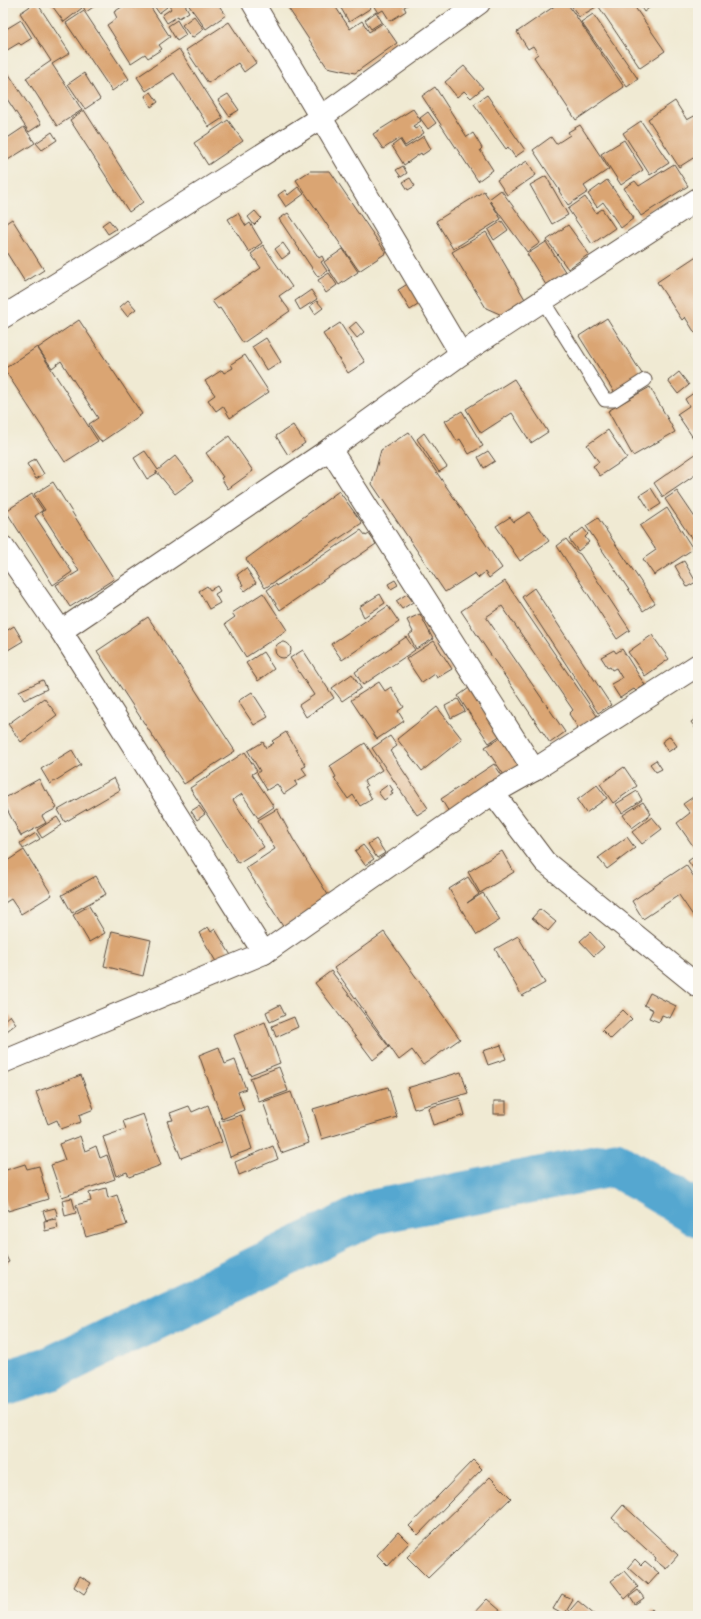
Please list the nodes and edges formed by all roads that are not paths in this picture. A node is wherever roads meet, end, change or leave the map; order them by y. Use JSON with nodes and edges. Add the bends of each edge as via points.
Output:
{"nodes":[{"id":1,"x":253,"y":3,"type":"edge"},
{"id":2,"x":479,"y":3,"type":"edge"},
{"id":3,"x":320,"y":118,"type":"junction"},
{"id":4,"x":696,"y":206,"type":"edge"},
{"id":5,"x":543,"y":301,"type":"junction"},
{"id":6,"x":3,"y":317,"type":"edge"},
{"id":7,"x":461,"y":354,"type":"junction"},
{"id":8,"x":645,"y":380,"type":"dead end"},
{"id":9,"x":330,"y":449,"type":"junction"},
{"id":10,"x":3,"y":547,"type":"edge"},
{"id":11,"x":61,"y":631,"type":"junction"},
{"id":12,"x":698,"y":665,"type":"edge"},
{"id":13,"x":534,"y":770,"type":"junction"},
{"id":14,"x":493,"y":793,"type":"junction"},
{"id":15,"x":264,"y":953,"type":"junction"},
{"id":16,"x":698,"y":986,"type":"edge"},
{"id":17,"x":3,"y":1062,"type":"edge"}],
"edges":[{"from":1,"to":3,"type":"street"},
{"from":2,"to":3,"type":"street"},
{"from":3,"to":6,"type":"street"},
{"from":3,"to":7,"type":"street"},
{"from":4,"to":5,"type":"street"},
{"from":5,"to":7,"type":"street"},
{"from":5,"to":8,"type":"lane","via":[[605,400],[614,400]]},
{"from":7,"to":9,"type":"street"},
{"from":9,"to":11,"type":"street"},
{"from":9,"to":13,"type":"street"},
{"from":10,"to":11,"type":"street"},
{"from":11,"to":15,"type":"street"},
{"from":12,"to":13,"type":"street"},
{"from":13,"to":14,"type":"street"},
{"from":14,"to":15,"type":"street"},
{"from":14,"to":16,"type":"street","via":[[545,862]]},
{"from":15,"to":17,"type":"street"}]}
